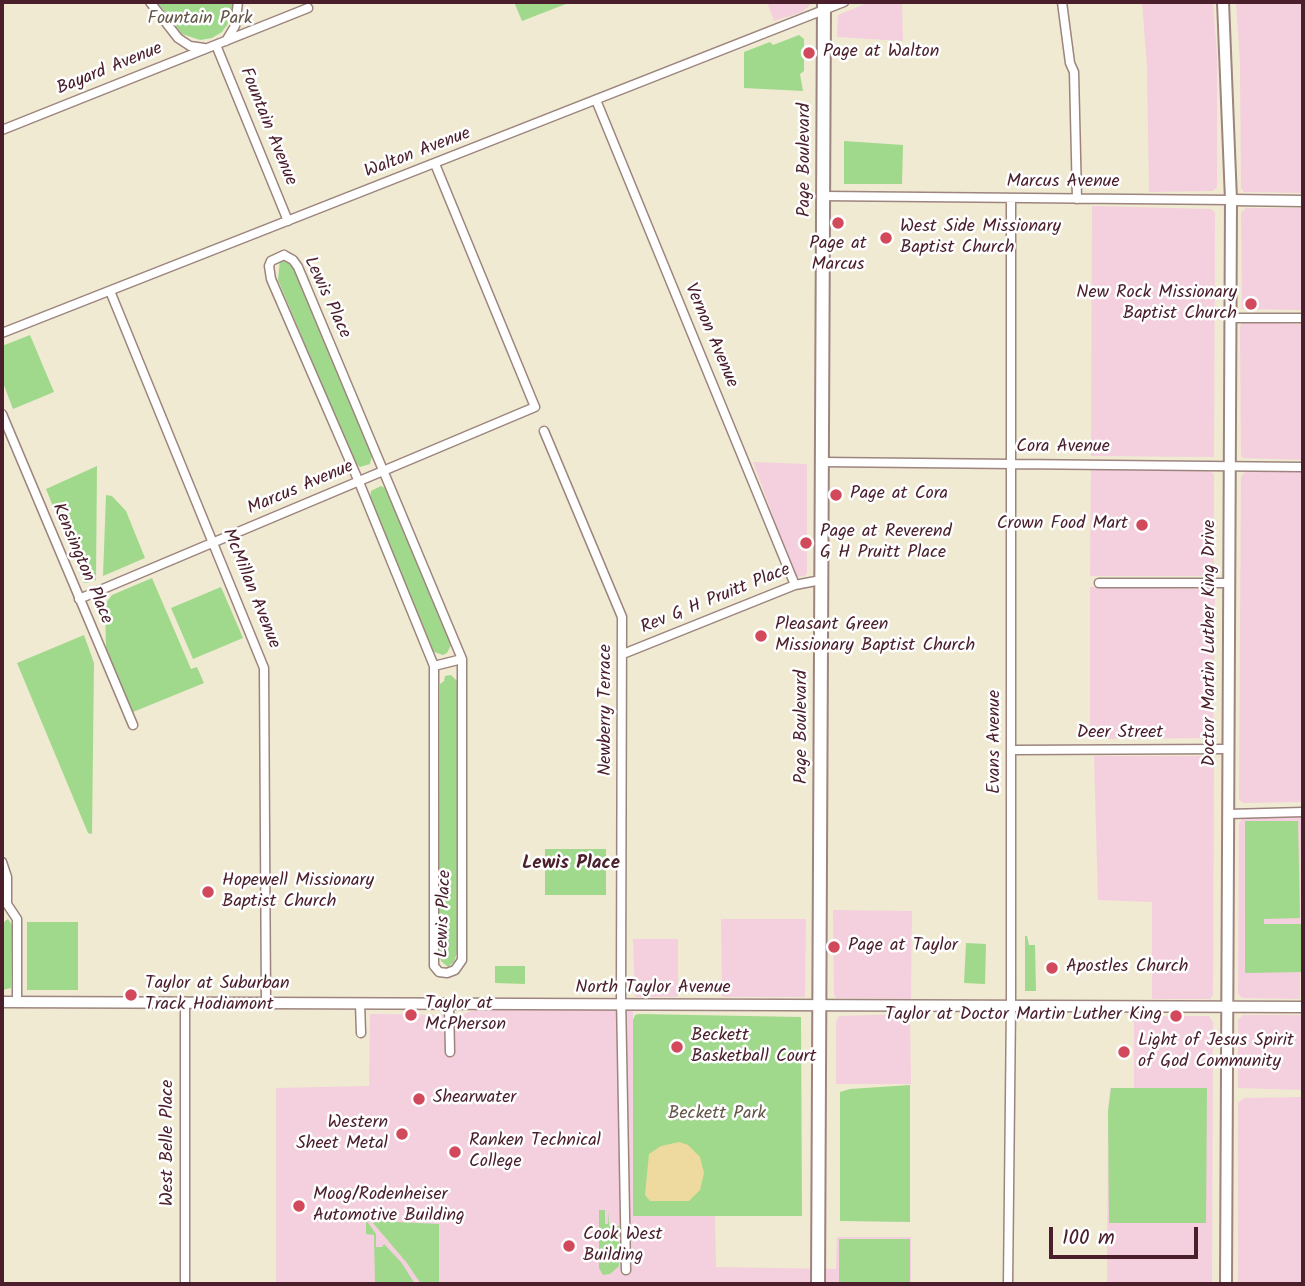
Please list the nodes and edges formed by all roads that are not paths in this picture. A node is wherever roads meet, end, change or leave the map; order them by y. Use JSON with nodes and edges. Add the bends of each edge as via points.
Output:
{"nodes":[{"id":1,"x":150,"y":2,"type":"edge"},
{"id":2,"x":239,"y":2,"type":"edge"},
{"id":3,"x":844,"y":2,"type":"edge"},
{"id":4,"x":1062,"y":2,"type":"edge"},
{"id":5,"x":1223,"y":2,"type":"edge"},
{"id":6,"x":824,"y":6,"type":"edge"},
{"id":7,"x":308,"y":8,"type":"dead end"},
{"id":8,"x":226,"y":41,"type":"junction"},
{"id":9,"x":216,"y":45,"type":"junction"},
{"id":10,"x":207,"y":49,"type":"junction"},
{"id":11,"x":596,"y":100,"type":"junction"},
{"id":12,"x":2,"y":130,"type":"edge"},
{"id":13,"x":435,"y":164,"type":"junction"},
{"id":14,"x":823,"y":195,"type":"junction"},
{"id":15,"x":1011,"y":199,"type":"junction"},
{"id":16,"x":1077,"y":199,"type":"junction"},
{"id":17,"x":1231,"y":200,"type":"junction"},
{"id":18,"x":1303,"y":201,"type":"edge"},
{"id":19,"x":288,"y":221,"type":"junction"},
{"id":20,"x":110,"y":291,"type":"junction"},
{"id":21,"x":1230,"y":318,"type":"junction"},
{"id":22,"x":1303,"y":318,"type":"edge"},
{"id":23,"x":2,"y":334,"type":"edge"},
{"id":24,"x":2,"y":414,"type":"edge"},
{"id":25,"x":544,"y":430,"type":"dead end"},
{"id":26,"x":822,"y":462,"type":"junction"},
{"id":27,"x":1010,"y":464,"type":"junction"},
{"id":28,"x":1230,"y":464,"type":"junction"},
{"id":29,"x":1303,"y":467,"type":"edge"},
{"id":30,"x":383,"y":471,"type":"junction"},
{"id":31,"x":359,"y":482,"type":"junction"},
{"id":32,"x":214,"y":542,"type":"junction"},
{"id":33,"x":821,"y":580,"type":"junction"},
{"id":34,"x":1099,"y":583,"type":"dead end"},
{"id":35,"x":1229,"y":583,"type":"junction"},
{"id":36,"x":794,"y":584,"type":"junction"},
{"id":37,"x":79,"y":599,"type":"junction"},
{"id":38,"x":623,"y":654,"type":"junction"},
{"id":39,"x":462,"y":659,"type":"junction"},
{"id":40,"x":434,"y":666,"type":"junction"},
{"id":41,"x":133,"y":725,"type":"dead end"},
{"id":42,"x":1228,"y":749,"type":"junction"},
{"id":43,"x":1012,"y":750,"type":"junction"},
{"id":44,"x":1303,"y":812,"type":"edge"},
{"id":45,"x":1228,"y":814,"type":"junction"},
{"id":46,"x":2,"y":862,"type":"edge"},
{"id":47,"x":4,"y":907,"type":"edge"},
{"id":48,"x":2,"y":1002,"type":"edge"},
{"id":49,"x":17,"y":1002,"type":"junction"},
{"id":50,"x":185,"y":1002,"type":"junction"},
{"id":51,"x":265,"y":1003,"type":"junction"},
{"id":52,"x":360,"y":1003,"type":"junction"},
{"id":53,"x":449,"y":1004,"type":"junction"},
{"id":54,"x":621,"y":1004,"type":"junction"},
{"id":55,"x":820,"y":1006,"type":"junction"},
{"id":56,"x":1012,"y":1006,"type":"junction"},
{"id":57,"x":1227,"y":1006,"type":"junction"},
{"id":58,"x":1303,"y":1007,"type":"edge"},
{"id":59,"x":361,"y":1033,"type":"dead end"},
{"id":60,"x":450,"y":1052,"type":"dead end"},
{"id":61,"x":626,"y":1270,"type":"dead end"},
{"id":62,"x":185,"y":1284,"type":"edge"},
{"id":63,"x":818,"y":1284,"type":"edge"},
{"id":64,"x":1008,"y":1284,"type":"edge"},
{"id":65,"x":1226,"y":1284,"type":"edge"}],
"edges":[{"from":1,"to":10,"type":"street","via":[[178,38]]},
{"from":2,"to":8,"type":"street","via":[[235,26]]},
{"from":3,"to":6,"type":"street","name":"Walton Avenue"},
{"from":4,"to":16,"type":"street","via":[[1074,72]]},
{"from":5,"to":17,"type":"main road","name":"Doctor Martin Luther King Drive"},
{"from":6,"to":11,"type":"street","name":"Walton Avenue"},
{"from":6,"to":14,"type":"main road","name":"Page Boulevard"},
{"from":7,"to":8,"type":"street","name":"Bayard Avenue"},
{"from":8,"to":9,"type":"street","name":"Bayard Avenue"},
{"from":9,"to":10,"type":"street","name":"Bayard Avenue"},
{"from":9,"to":19,"type":"street","name":"Fountain Avenue"},
{"from":10,"to":12,"type":"street","name":"Bayard Avenue"},
{"from":11,"to":13,"type":"street","name":"Walton Avenue"},
{"from":11,"to":36,"type":"street","name":"Vernon Avenue"},
{"from":13,"to":19,"type":"street","name":"Walton Avenue"},
{"from":13,"to":30,"type":"street","name":"Marcus Avenue","via":[[535,407]]},
{"from":14,"to":15,"type":"street","name":"Marcus Avenue"},
{"from":14,"to":26,"type":"main road","name":"Page Boulevard"},
{"from":15,"to":16,"type":"street","name":"Marcus Avenue"},
{"from":15,"to":27,"type":"street","name":"Evans Avenue"},
{"from":16,"to":17,"type":"street","name":"Marcus Avenue"},
{"from":17,"to":18,"type":"street","name":"Marcus Avenue"},
{"from":17,"to":21,"type":"main road","name":"Doctor Martin Luther King Drive"},
{"from":19,"to":20,"type":"street","name":"Walton Avenue"},
{"from":20,"to":23,"type":"street","name":"Walton Avenue"},
{"from":20,"to":32,"type":"street","name":"McMillan Avenue"},
{"from":21,"to":22,"type":"street"},
{"from":21,"to":28,"type":"main road","name":"Doctor Martin Luther King Drive"},
{"from":24,"to":37,"type":"street","name":"Kensington Place"},
{"from":25,"to":38,"type":"street","name":"Newberry Terrace","via":[[622,617]]},
{"from":26,"to":27,"type":"street","name":"Cora Avenue"},
{"from":26,"to":33,"type":"main road","name":"Page Boulevard"},
{"from":27,"to":28,"type":"street","name":"Cora Avenue"},
{"from":27,"to":43,"type":"street","name":"Evans Avenue"},
{"from":28,"to":29,"type":"street","name":"Cora Avenue"},
{"from":28,"to":35,"type":"main road","name":"Doctor Martin Luther King Drive"},
{"from":30,"to":31,"type":"street","name":"Marcus Avenue"},
{"from":30,"to":31,"type":"street","name":"Lewis Place","via":[[298,267],[289,257],[280,256],[271,261],[271,279]]},
{"from":30,"to":39,"type":"street","name":"Lewis Place"},
{"from":31,"to":32,"type":"street","name":"Marcus Avenue"},
{"from":31,"to":40,"type":"street","name":"Lewis Place"},
{"from":32,"to":37,"type":"street","name":"Marcus Avenue"},
{"from":32,"to":51,"type":"street","name":"McMillan Avenue","via":[[264,668]]},
{"from":33,"to":36,"type":"street","name":"Rev G H Pruitt Place"},
{"from":33,"to":55,"type":"main road","name":"Page Boulevard"},
{"from":34,"to":35,"type":"street"},
{"from":35,"to":42,"type":"main road","name":"Doctor Martin Luther King Drive"},
{"from":36,"to":38,"type":"street","name":"Rev G H Pruitt Place"},
{"from":37,"to":41,"type":"street","name":"Kensington Place"},
{"from":38,"to":54,"type":"street","name":"Newberry Terrace"},
{"from":39,"to":40,"type":"street"},
{"from":39,"to":40,"type":"street","name":"Lewis Place","via":[[462,960],[447,973],[434,965]]},
{"from":42,"to":43,"type":"street","name":"Deer Street"},
{"from":42,"to":45,"type":"main road","name":"Doctor Martin Luther King Drive"},
{"from":43,"to":56,"type":"street","name":"Evans Avenue"},
{"from":44,"to":45,"type":"street"},
{"from":45,"to":57,"type":"main road","name":"Doctor Martin Luther King Drive"},
{"from":46,"to":47,"type":"street","via":[[7,877]]},
{"from":47,"to":49,"type":"street","via":[[16,919]]},
{"from":48,"to":49,"type":"street","name":"North Taylor Avenue"},
{"from":49,"to":50,"type":"street","name":"North Taylor Avenue"},
{"from":50,"to":51,"type":"street","name":"North Taylor Avenue"},
{"from":50,"to":62,"type":"street","name":"West Belle Place"},
{"from":51,"to":52,"type":"street","name":"North Taylor Avenue"},
{"from":52,"to":53,"type":"street","name":"North Taylor Avenue"},
{"from":52,"to":59,"type":"street"},
{"from":53,"to":54,"type":"street","name":"North Taylor Avenue"},
{"from":53,"to":60,"type":"street"},
{"from":54,"to":55,"type":"street","name":"North Taylor Avenue"},
{"from":54,"to":61,"type":"street","name":"Newberry Terrace"},
{"from":55,"to":56,"type":"street","name":"North Taylor Avenue"},
{"from":55,"to":63,"type":"main road","name":"Page Boulevard"},
{"from":56,"to":57,"type":"street","name":"North Taylor Avenue"},
{"from":56,"to":64,"type":"street","name":"Evans Avenue"},
{"from":57,"to":58,"type":"street","name":"North Taylor Avenue"},
{"from":57,"to":65,"type":"main road","name":"Doctor Martin Luther King Drive"}]}
